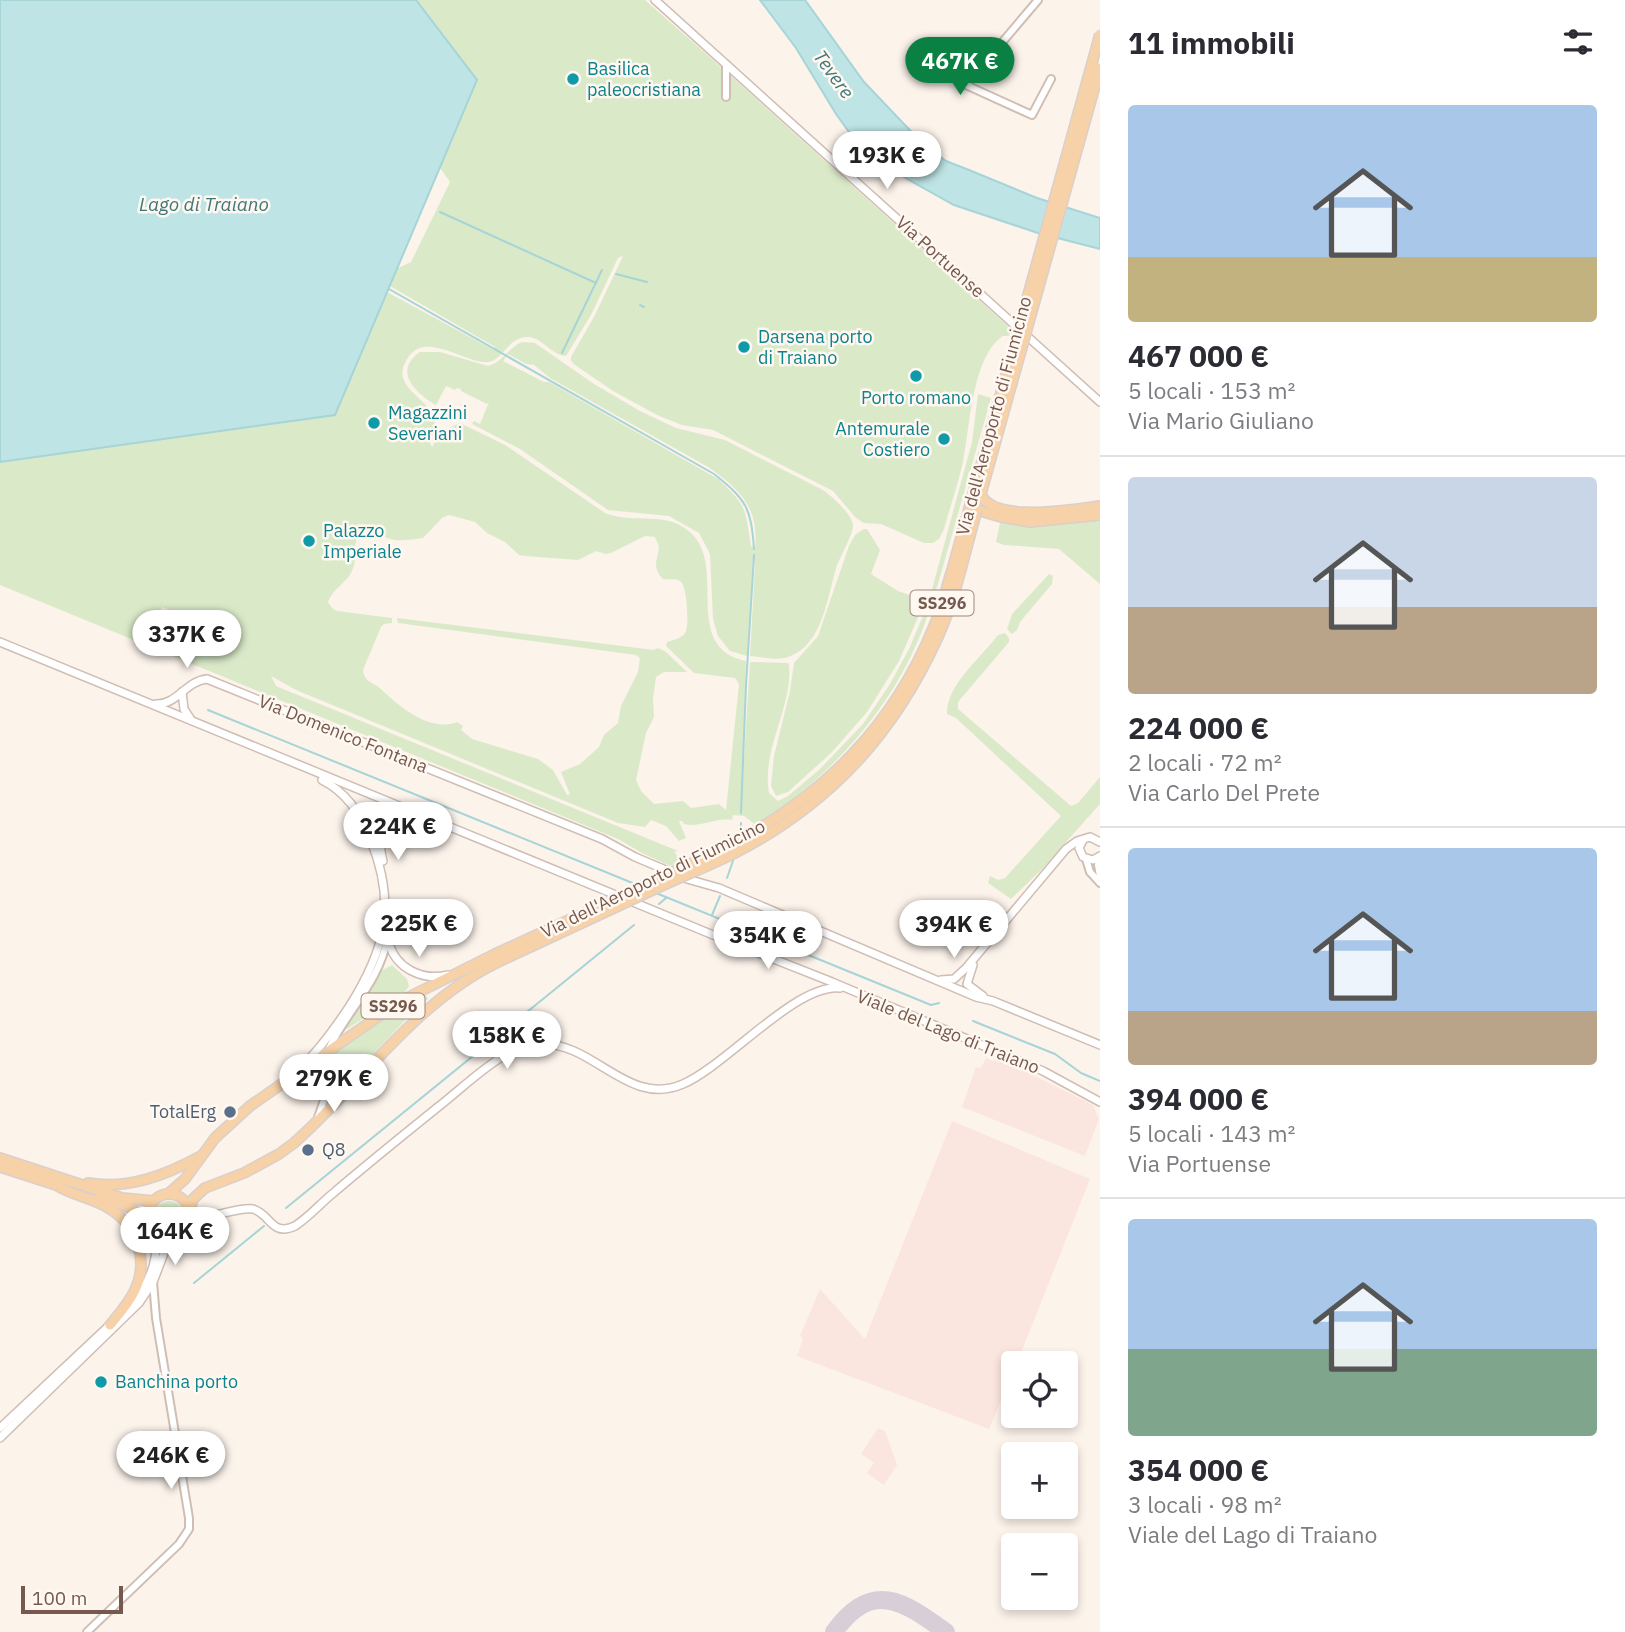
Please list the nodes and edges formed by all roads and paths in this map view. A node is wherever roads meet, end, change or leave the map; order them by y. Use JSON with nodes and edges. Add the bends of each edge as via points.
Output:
{"nodes":[{"id":1,"x":655,"y":0,"type":"edge"},
{"id":2,"x":1038,"y":0,"type":"edge"},
{"id":3,"x":1100,"y":34,"type":"edge"},
{"id":4,"x":726,"y":64,"type":"junction"},
{"id":5,"x":1100,"y":68,"type":"edge"},
{"id":6,"x":1051,"y":79,"type":"dead end"},
{"id":7,"x":726,"y":97,"type":"dead end"},
{"id":8,"x":1100,"y":402,"type":"edge"},
{"id":9,"x":974,"y":486,"type":"junction"},
{"id":10,"x":981,"y":494,"type":"junction"},
{"id":11,"x":1100,"y":506,"type":"edge"},
{"id":12,"x":977,"y":510,"type":"junction"},
{"id":13,"x":1001,"y":513,"type":"junction"},
{"id":14,"x":1100,"y":515,"type":"edge"},
{"id":15,"x":0,"y":642,"type":"edge"},
{"id":16,"x":182,"y":692,"type":"junction"},
{"id":17,"x":150,"y":704,"type":"junction"},
{"id":18,"x":193,"y":721,"type":"junction"},
{"id":19,"x":301,"y":766,"type":"junction"},
{"id":20,"x":364,"y":825,"type":"junction"},
{"id":21,"x":387,"y":825,"type":"junction"},
{"id":22,"x":443,"y":825,"type":"junction"},
{"id":23,"x":1083,"y":840,"type":"junction"},
{"id":24,"x":1099,"y":840,"type":"edge"},
{"id":25,"x":1100,"y":856,"type":"edge"},
{"id":26,"x":1083,"y":857,"type":"junction"},
{"id":27,"x":1060,"y":858,"type":"junction"},
{"id":28,"x":1100,"y":876,"type":"edge"},
{"id":29,"x":1100,"y":883,"type":"edge"},
{"id":30,"x":388,"y":931,"type":"junction"},
{"id":31,"x":977,"y":956,"type":"junction"},
{"id":32,"x":496,"y":958,"type":"junction"},
{"id":33,"x":458,"y":971,"type":"junction"},
{"id":34,"x":937,"y":979,"type":"junction"},
{"id":35,"x":849,"y":991,"type":"junction"},
{"id":36,"x":993,"y":1001,"type":"junction"},
{"id":37,"x":1100,"y":1045,"type":"edge"},
{"id":38,"x":331,"y":1050,"type":"junction"},
{"id":39,"x":329,"y":1072,"type":"junction"},
{"id":40,"x":359,"y":1079,"type":"junction"},
{"id":41,"x":332,"y":1087,"type":"junction"},
{"id":42,"x":275,"y":1089,"type":"junction"},
{"id":43,"x":1100,"y":1102,"type":"edge"},
{"id":44,"x":313,"y":1126,"type":"junction"},
{"id":45,"x":203,"y":1155,"type":"junction"},
{"id":46,"x":0,"y":1158,"type":"edge"},
{"id":47,"x":0,"y":1167,"type":"edge"},
{"id":48,"x":56,"y":1180,"type":"junction"},
{"id":49,"x":168,"y":1194,"type":"junction"},
{"id":50,"x":154,"y":1201,"type":"junction"},
{"id":51,"x":190,"y":1210,"type":"junction"},
{"id":52,"x":149,"y":1219,"type":"junction"},
{"id":53,"x":188,"y":1224,"type":"junction"},
{"id":54,"x":156,"y":1231,"type":"junction"},
{"id":55,"x":175,"y":1236,"type":"junction"},
{"id":56,"x":153,"y":1282,"type":"junction"},
{"id":57,"x":139,"y":1303,"type":"junction"},
{"id":58,"x":156,"y":1318,"type":"junction"},
{"id":59,"x":110,"y":1325,"type":"junction"},
{"id":60,"x":0,"y":1428,"type":"edge"},
{"id":61,"x":0,"y":1438,"type":"edge"},
{"id":62,"x":87,"y":1632,"type":"edge"}],
"edges":[{"from":1,"to":4,"type":"street","name":"Via Portuense"},
{"from":2,"to":6,"type":"street","via":[[966,85],[1032,115]]},
{"from":3,"to":9,"type":"main road","name":"Via dell'Aeroporto di Fiumicino","number":"SS296","bridge":true},
{"from":4,"to":7,"type":"street"},
{"from":4,"to":8,"type":"street","name":"Via Portuense"},
{"from":5,"to":10,"type":"main road","name":"Via dell'Aeroporto di Fiumicino","number":"SS296","bridge":true},
{"from":9,"to":12,"type":"main road","bridge":true},
{"from":9,"to":32,"type":"main road","name":"Via dell'Aeroporto di Fiumicino","number":"SS296","bridge":true,"via":[[935,625],[890,709],[848,760],[812,794],[754,832]]},
{"from":10,"to":12,"type":"main road","name":"Via dell'Aeroporto di Fiumicino","number":"SS296","bridge":true},
{"from":10,"to":13,"type":"main road"},
{"from":11,"to":13,"type":"main road"},
{"from":12,"to":13,"type":"main road"},
{"from":12,"to":32,"type":"main road","name":"Via dell'Aeroporto di Fiumicino","number":"SS296","bridge":true,"via":[[951,601],[922,669],[896,715],[831,788],[802,812],[734,853]]},
{"from":13,"to":14,"type":"main road","via":[[1030,522]]},
{"from":15,"to":17,"type":"street","name":"Viale del Lago di Traiano"},
{"from":16,"to":17,"type":"street","via":[[167,703]]},
{"from":16,"to":18,"type":"street","via":[[184,709]]},
{"from":16,"to":34,"type":"street","name":"Via Domenico Fontana","via":[[207,679]]},
{"from":17,"to":18,"type":"street","name":"Viale del Lago di Traiano"},
{"from":18,"to":19,"type":"street","name":"Viale del Lago di Traiano"},
{"from":19,"to":20,"type":"street","via":[[338,790]]},
{"from":19,"to":22,"type":"street","name":"Viale del Lago di Traiano"},
{"from":20,"to":21,"type":"street"},
{"from":20,"to":42,"type":"street","via":[[384,889],[377,957],[332,1033]]},
{"from":21,"to":22,"type":"street","via":[[406,819]]},
{"from":21,"to":30,"type":"street","via":[[381,851],[390,899]]},
{"from":22,"to":35,"type":"street","name":"Viale del Lago di Traiano"},
{"from":23,"to":24,"type":"street"},
{"from":23,"to":26,"type":"street"},
{"from":23,"to":27,"type":"street","via":[[1072,844]]},
{"from":25,"to":26,"type":"street","via":[[1093,860]]},
{"from":25,"to":28,"type":"street"},
{"from":26,"to":27,"type":"street","via":[[1073,853]]},
{"from":26,"to":29,"type":"street"},
{"from":27,"to":31,"type":"street"},
{"from":30,"to":33,"type":"street","via":[[392,949],[409,970],[431,977]]},
{"from":30,"to":38,"type":"street","via":[[375,974]]},
{"from":31,"to":34,"type":"street","via":[[954,979]]},
{"from":31,"to":36,"type":"street","via":[[967,984]]},
{"from":32,"to":33,"type":"main road","name":"Via dell'Aeroporto di Fiumicino","number":"SS296"},
{"from":32,"to":40,"type":"main road","name":"Via dell'Aeroporto di Fiumicino","number":"SS296","via":[[442,996]]},
{"from":33,"to":38,"type":"main road","name":"Via dell'Aeroporto di Fiumicino","number":"SS296","via":[[400,1002]]},
{"from":34,"to":36,"type":"street","name":"Via Domenico Fontana"},
{"from":35,"to":43,"type":"street","name":"Viale del Lago di Traiano","via":[[1044,1071]]},
{"from":35,"to":53,"type":"street","via":[[828,988],[810,995],[696,1078],[665,1089],[632,1085],[562,1047],[542,1044],[516,1050],[487,1068],[293,1228],[278,1228],[248,1209]]},
{"from":36,"to":37,"type":"street","name":"Via Domenico Fontana"},
{"from":38,"to":39,"type":"street","via":[[326,1062]]},
{"from":38,"to":42,"type":"main road","name":"Via dell'Aeroporto di Fiumicino"},
{"from":39,"to":41,"type":"street","via":[[335,1081]]},
{"from":39,"to":42,"type":"street","via":[[323,1070],[312,1079]]},
{"from":40,"to":41,"type":"street"},
{"from":40,"to":44,"type":"main road","name":"Via dell'Aeroporto di Fiumicino"},
{"from":41,"to":44,"type":"street"},
{"from":42,"to":45,"type":"main road","name":"Via dell'Aeroporto di Fiumicino","via":[[226,1127]]},
{"from":44,"to":51,"type":"main road","name":"Via dell'Aeroporto di Fiumicino","via":[[268,1160],[205,1188],[193,1199]]},
{"from":45,"to":48,"type":"main road","via":[[127,1184]]},
{"from":45,"to":49,"type":"main road","name":"Via dell'Aeroporto di Fiumicino"},
{"from":46,"to":48,"type":"main road"},
{"from":47,"to":48,"type":"main road"},
{"from":48,"to":50,"type":"main road","via":[[134,1201]]},
{"from":48,"to":52,"type":"main road"},
{"from":48,"to":59,"type":"main road","via":[[66,1191],[109,1208],[136,1239],[139,1278]]},
{"from":49,"to":50,"type":"main road"},
{"from":49,"to":51,"type":"main road","via":[[182,1199]]},
{"from":50,"to":52,"type":"main road"},
{"from":51,"to":53,"type":"main road"},
{"from":52,"to":54,"type":"main road"},
{"from":53,"to":55,"type":"main road"},
{"from":54,"to":55,"type":"main road"},
{"from":54,"to":59,"type":"street","via":[[158,1246],[148,1281]]},
{"from":55,"to":56,"type":"street"},
{"from":56,"to":57,"type":"street"},
{"from":56,"to":58,"type":"street"},
{"from":57,"to":58,"type":"street","via":[[148,1304]]},
{"from":57,"to":61,"type":"street"},
{"from":58,"to":62,"type":"street","via":[[189,1528],[179,1544]]},
{"from":59,"to":60,"type":"street"}]}
